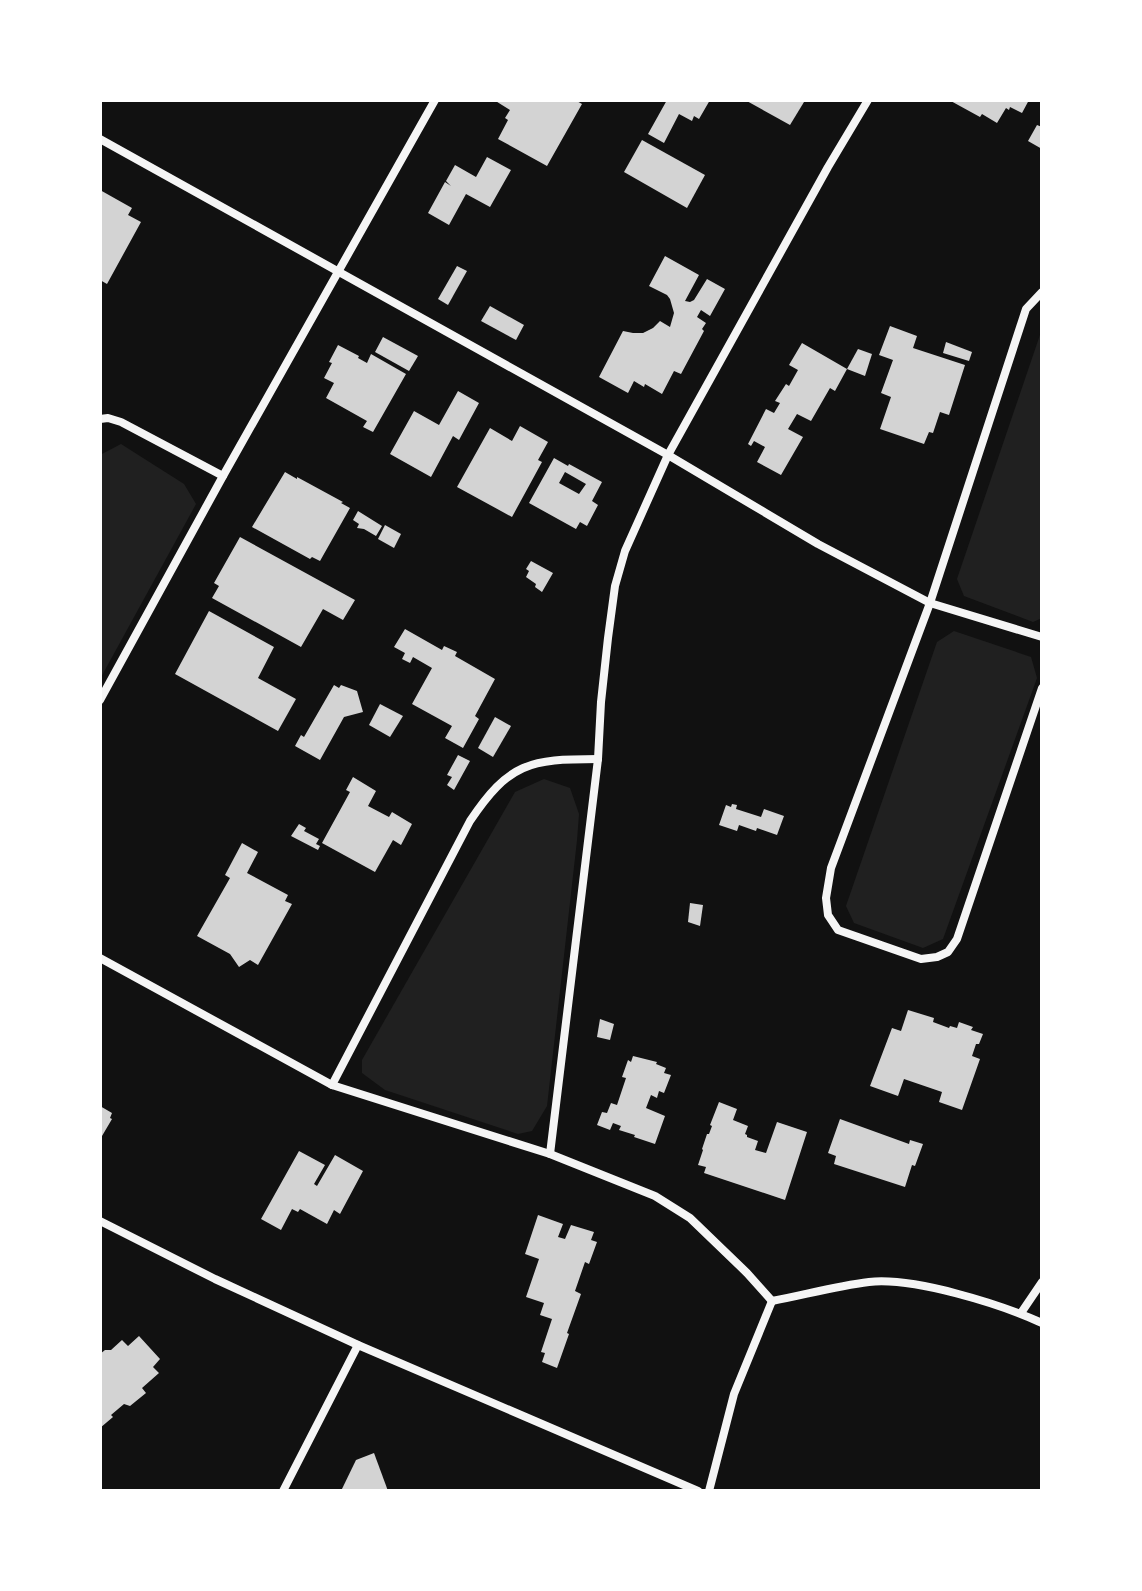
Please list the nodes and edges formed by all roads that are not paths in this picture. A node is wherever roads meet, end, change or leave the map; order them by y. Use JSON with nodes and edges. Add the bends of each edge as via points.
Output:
{"nodes":[{"id":1,"x":435,"y":100,"type":"edge"},
{"id":2,"x":868,"y":100,"type":"edge"},
{"id":3,"x":100,"y":139,"type":"edge"},
{"id":4,"x":337,"y":272,"type":"junction"},
{"id":5,"x":1042,"y":292,"type":"edge"},
{"id":6,"x":100,"y":419,"type":"edge"},
{"id":7,"x":668,"y":455,"type":"junction"},
{"id":8,"x":223,"y":476,"type":"junction"},
{"id":9,"x":930,"y":603,"type":"junction"},
{"id":10,"x":1042,"y":637,"type":"edge"},
{"id":11,"x":1042,"y":688,"type":"edge"},
{"id":12,"x":100,"y":700,"type":"edge"},
{"id":13,"x":598,"y":759,"type":"junction"},
{"id":14,"x":100,"y":958,"type":"edge"},
{"id":15,"x":332,"y":1085,"type":"junction"},
{"id":16,"x":550,"y":1154,"type":"junction"},
{"id":17,"x":100,"y":1221,"type":"edge"},
{"id":18,"x":1042,"y":1282,"type":"edge"},
{"id":19,"x":772,"y":1301,"type":"junction"},
{"id":20,"x":1021,"y":1313,"type":"junction"},
{"id":21,"x":1042,"y":1323,"type":"edge"},
{"id":22,"x":358,"y":1345,"type":"junction"},
{"id":23,"x":283,"y":1491,"type":"edge"},
{"id":24,"x":698,"y":1491,"type":"edge"},
{"id":25,"x":709,"y":1491,"type":"edge"}],
"edges":[{"from":1,"to":4,"type":"street"},
{"from":2,"to":7,"type":"street"},
{"from":3,"to":4,"type":"street"},
{"from":4,"to":7,"type":"street"},
{"from":4,"to":8,"type":"street"},
{"from":5,"to":9,"type":"street","via":[[1026,309]]},
{"from":6,"to":8,"type":"street","via":[[121,422]]},
{"from":7,"to":9,"type":"street"},
{"from":7,"to":13,"type":"street","via":[[615,586]]},
{"from":8,"to":12,"type":"street"},
{"from":9,"to":10,"type":"street"},
{"from":9,"to":11,"type":"street","via":[[831,868],[826,898],[828,915],[838,930],[921,959],[948,952],[957,939]]},
{"from":13,"to":15,"type":"street","via":[[524,766],[487,796]]},
{"from":13,"to":16,"type":"street"},
{"from":14,"to":15,"type":"street"},
{"from":15,"to":16,"type":"street"},
{"from":16,"to":19,"type":"street","via":[[655,1196],[690,1218]]},
{"from":17,"to":22,"type":"street"},
{"from":18,"to":20,"type":"street"},
{"from":19,"to":20,"type":"street","via":[[870,1282],[915,1284]]},
{"from":19,"to":25,"type":"street","via":[[734,1394]]},
{"from":20,"to":21,"type":"street"},
{"from":22,"to":23,"type":"street"},
{"from":22,"to":24,"type":"street"}]}
